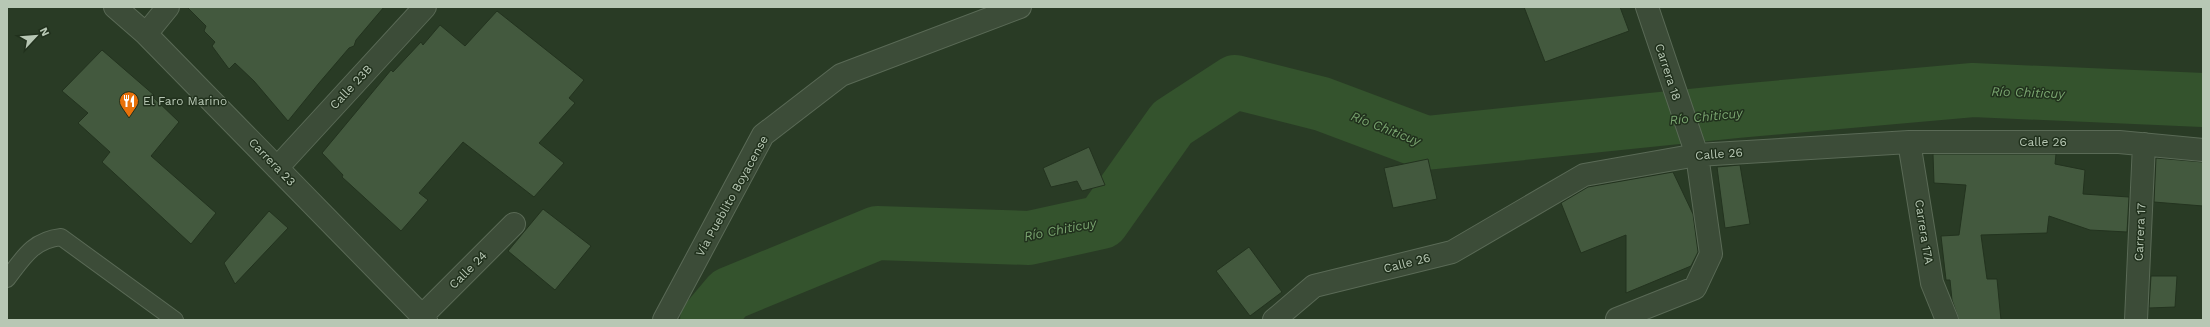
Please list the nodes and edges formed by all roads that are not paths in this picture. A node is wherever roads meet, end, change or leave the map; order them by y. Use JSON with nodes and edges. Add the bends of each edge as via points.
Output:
{"nodes":[{"id":1,"x":115,"y":7,"type":"edge"},
{"id":2,"x":168,"y":7,"type":"edge"},
{"id":3,"x":425,"y":7,"type":"edge"},
{"id":4,"x":1020,"y":7,"type":"edge"},
{"id":5,"x":1647,"y":7,"type":"edge"},
{"id":6,"x":146,"y":34,"type":"junction"},
{"id":7,"x":1909,"y":142,"type":"junction"},
{"id":8,"x":2144,"y":144,"type":"junction"},
{"id":9,"x":1694,"y":147,"type":"junction"},
{"id":10,"x":2203,"y":150,"type":"edge"},
{"id":11,"x":277,"y":168,"type":"junction"},
{"id":12,"x":514,"y":224,"type":"dead end"},
{"id":13,"x":7,"y":279,"type":"edge"},
{"id":14,"x":424,"y":318,"type":"edge"},
{"id":15,"x":1617,"y":319,"type":"edge"},
{"id":16,"x":176,"y":320,"type":"edge"},
{"id":17,"x":664,"y":320,"type":"edge"},
{"id":18,"x":1274,"y":320,"type":"edge"},
{"id":19,"x":1947,"y":320,"type":"edge"},
{"id":20,"x":2136,"y":320,"type":"edge"}],
"edges":[{"from":1,"to":6,"type":"street","name":"Carrera 23"},
{"from":2,"to":6,"type":"street"},
{"from":3,"to":11,"type":"street","name":"Calle 23B"},
{"from":4,"to":17,"type":"street","name":"Vía Pueblito Boyacense","via":[[841,74],[762,135]]},
{"from":5,"to":9,"type":"street","name":"Carrera 18"},
{"from":6,"to":11,"type":"street","name":"Carrera 23"},
{"from":7,"to":8,"type":"street","name":"Calle 26"},
{"from":7,"to":9,"type":"street","name":"Calle 26"},
{"from":7,"to":19,"type":"street","name":"Carrera 17A","via":[[1932,283]]},
{"from":8,"to":10,"type":"street","name":"Calle 26"},
{"from":8,"to":20,"type":"street","name":"Carrera 17"},
{"from":9,"to":15,"type":"street","name":"Carrera 18","via":[[1710,254],[1695,288]]},
{"from":9,"to":18,"type":"street","name":"Calle 26","via":[[1584,175],[1452,252],[1314,286]]},
{"from":11,"to":14,"type":"street","name":"Carrera 23"},
{"from":12,"to":14,"type":"street","name":"Calle 24"},
{"from":13,"to":16,"type":"lane","via":[[30,249],[47,238],[61,237]]}]}
